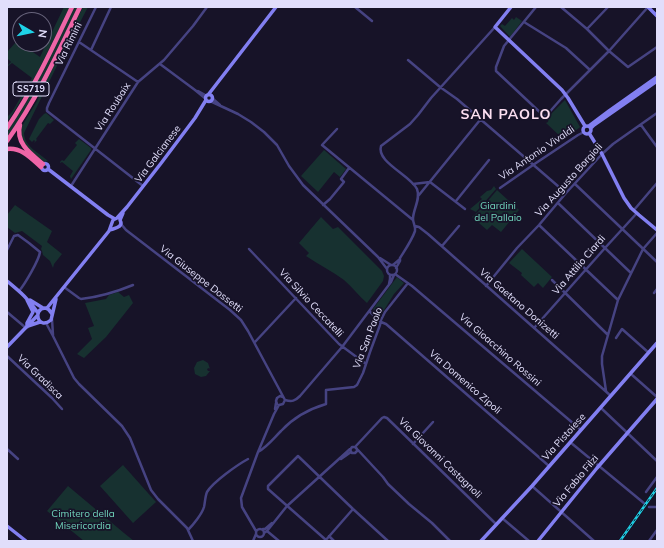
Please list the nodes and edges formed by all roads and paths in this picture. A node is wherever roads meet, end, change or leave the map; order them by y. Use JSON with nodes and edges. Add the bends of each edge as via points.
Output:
{"nodes":[{"id":1,"x":72,"y":7,"type":"edge"},
{"id":2,"x":80,"y":7,"type":"edge"},
{"id":3,"x":96,"y":7,"type":"edge"},
{"id":4,"x":111,"y":7,"type":"edge"},
{"id":5,"x":202,"y":7,"type":"edge"},
{"id":6,"x":275,"y":7,"type":"edge"},
{"id":7,"x":355,"y":7,"type":"edge"},
{"id":8,"x":511,"y":7,"type":"edge"},
{"id":9,"x":536,"y":7,"type":"edge"},
{"id":10,"x":561,"y":7,"type":"edge"},
{"id":11,"x":608,"y":7,"type":"edge"},
{"id":12,"x":648,"y":7,"type":"edge"},
{"id":13,"x":206,"y":8,"type":"edge"},
{"id":14,"x":657,"y":16,"type":"edge"},
{"id":15,"x":372,"y":21,"type":"dead end"},
{"id":16,"x":524,"y":22,"type":"junction"},
{"id":17,"x":495,"y":26,"type":"junction"},
{"id":18,"x":587,"y":29,"type":"junction"},
{"id":19,"x":509,"y":39,"type":"junction"},
{"id":20,"x":79,"y":42,"type":"junction"},
{"id":21,"x":657,"y":47,"type":"edge"},
{"id":22,"x":91,"y":50,"type":"junction"},
{"id":23,"x":608,"y":51,"type":"junction"},
{"id":24,"x":408,"y":60,"type":"dead end"},
{"id":25,"x":160,"y":64,"type":"junction"},
{"id":26,"x":590,"y":70,"type":"junction"},
{"id":27,"x":657,"y":78,"type":"edge"},
{"id":28,"x":657,"y":81,"type":"edge"},
{"id":29,"x":138,"y":82,"type":"junction"},
{"id":30,"x":440,"y":87,"type":"junction"},
{"id":31,"x":566,"y":94,"type":"junction"},
{"id":32,"x":209,"y":98,"type":"junction"},
{"id":33,"x":657,"y":113,"type":"edge"},
{"id":34,"x":16,"y":114,"type":"junction"},
{"id":35,"x":24,"y":116,"type":"junction"},
{"id":36,"x":480,"y":120,"type":"junction"},
{"id":37,"x":7,"y":122,"type":"edge"},
{"id":38,"x":641,"y":125,"type":"junction"},
{"id":39,"x":588,"y":127,"type":"junction"},
{"id":40,"x":7,"y":128,"type":"edge"},
{"id":41,"x":337,"y":129,"type":"dead end"},
{"id":42,"x":584,"y":132,"type":"junction"},
{"id":43,"x":589,"y":133,"type":"junction"},
{"id":44,"x":7,"y":141,"type":"edge"},
{"id":45,"x":657,"y":147,"type":"edge"},
{"id":46,"x":7,"y":149,"type":"edge"},
{"id":47,"x":95,"y":149,"type":"junction"},
{"id":48,"x":602,"y":154,"type":"junction"},
{"id":49,"x":489,"y":160,"type":"dead end"},
{"id":50,"x":42,"y":165,"type":"junction"},
{"id":51,"x":533,"y":165,"type":"junction"},
{"id":52,"x":349,"y":168,"type":"junction"},
{"id":53,"x":430,"y":182,"type":"junction"},
{"id":54,"x":657,"y":183,"type":"edge"},
{"id":55,"x":414,"y":184,"type":"junction"},
{"id":56,"x":575,"y":184,"type":"junction"},
{"id":57,"x":143,"y":186,"type":"junction"},
{"id":58,"x":70,"y":187,"type":"junction"},
{"id":59,"x":500,"y":188,"type":"dead end"},
{"id":60,"x":566,"y":193,"type":"junction"},
{"id":61,"x":418,"y":195,"type":"junction"},
{"id":62,"x":456,"y":201,"type":"junction"},
{"id":63,"x":558,"y":203,"type":"junction"},
{"id":64,"x":323,"y":205,"type":"junction"},
{"id":65,"x":465,"y":209,"type":"dead end"},
{"id":66,"x":635,"y":211,"type":"junction"},
{"id":67,"x":413,"y":220,"type":"junction"},
{"id":68,"x":117,"y":223,"type":"junction"},
{"id":69,"x":539,"y":225,"type":"junction"},
{"id":70,"x":415,"y":226,"type":"junction"},
{"id":71,"x":459,"y":226,"type":"dead end"},
{"id":72,"x":622,"y":229,"type":"junction"},
{"id":73,"x":657,"y":231,"type":"edge"},
{"id":74,"x":442,"y":246,"type":"junction"},
{"id":75,"x":605,"y":248,"type":"junction"},
{"id":76,"x":249,"y":249,"type":"dead end"},
{"id":77,"x":643,"y":249,"type":"junction"},
{"id":78,"x":7,"y":250,"type":"edge"},
{"id":79,"x":378,"y":257,"type":"junction"},
{"id":80,"x":400,"y":258,"type":"junction"},
{"id":81,"x":657,"y":262,"type":"edge"},
{"id":82,"x":392,"y":265,"type":"junction"},
{"id":83,"x":396,"y":268,"type":"junction"},
{"id":84,"x":387,"y":269,"type":"junction"},
{"id":85,"x":586,"y":269,"type":"junction"},
{"id":86,"x":632,"y":273,"type":"junction"},
{"id":87,"x":395,"y":274,"type":"junction"},
{"id":88,"x":390,"y":275,"type":"junction"},
{"id":89,"x":552,"y":280,"type":"dead end"},
{"id":90,"x":7,"y":281,"type":"edge"},
{"id":91,"x":408,"y":283,"type":"junction"},
{"id":92,"x":133,"y":285,"type":"dead end"},
{"id":93,"x":388,"y":285,"type":"junction"},
{"id":94,"x":486,"y":286,"type":"junction"},
{"id":95,"x":64,"y":287,"type":"junction"},
{"id":96,"x":657,"y":289,"type":"edge"},
{"id":97,"x":19,"y":291,"type":"junction"},
{"id":98,"x":566,"y":293,"type":"junction"},
{"id":99,"x":654,"y":293,"type":"dead end"},
{"id":100,"x":26,"y":297,"type":"junction"},
{"id":101,"x":56,"y":298,"type":"junction"},
{"id":102,"x":296,"y":298,"type":"junction"},
{"id":103,"x":618,"y":300,"type":"junction"},
{"id":104,"x":45,"y":308,"type":"junction"},
{"id":105,"x":369,"y":311,"type":"junction"},
{"id":106,"x":7,"y":312,"type":"edge"},
{"id":107,"x":37,"y":314,"type":"junction"},
{"id":108,"x":52,"y":314,"type":"junction"},
{"id":109,"x":52,"y":319,"type":"junction"},
{"id":110,"x":40,"y":322,"type":"junction"},
{"id":111,"x":381,"y":322,"type":"junction"},
{"id":112,"x":46,"y":323,"type":"junction"},
{"id":113,"x":26,"y":328,"type":"junction"},
{"id":114,"x":534,"y":328,"type":"junction"},
{"id":115,"x":608,"y":335,"type":"junction"},
{"id":116,"x":54,"y":336,"type":"junction"},
{"id":117,"x":616,"y":338,"type":"dead end"},
{"id":118,"x":254,"y":342,"type":"junction"},
{"id":119,"x":657,"y":343,"type":"edge"},
{"id":120,"x":342,"y":347,"type":"junction"},
{"id":121,"x":7,"y":348,"type":"edge"},
{"id":122,"x":649,"y":353,"type":"junction"},
{"id":123,"x":7,"y":356,"type":"edge"},
{"id":124,"x":366,"y":364,"type":"junction"},
{"id":125,"x":631,"y":374,"type":"junction"},
{"id":126,"x":280,"y":391,"type":"junction"},
{"id":127,"x":606,"y":391,"type":"junction"},
{"id":128,"x":611,"y":396,"type":"junction"},
{"id":129,"x":278,"y":397,"type":"junction"},
{"id":130,"x":657,"y":398,"type":"edge"},
{"id":131,"x":284,"y":399,"type":"junction"},
{"id":132,"x":278,"y":404,"type":"junction"},
{"id":133,"x":601,"y":408,"type":"junction"},
{"id":134,"x":62,"y":409,"type":"dead end"},
{"id":135,"x":433,"y":422,"type":"dead end"},
{"id":136,"x":581,"y":430,"type":"junction"},
{"id":137,"x":627,"y":433,"type":"junction"},
{"id":138,"x":570,"y":442,"type":"junction"},
{"id":139,"x":413,"y":444,"type":"junction"},
{"id":140,"x":355,"y":447,"type":"junction"},
{"id":141,"x":7,"y":449,"type":"edge"},
{"id":142,"x":357,"y":450,"type":"junction"},
{"id":143,"x":351,"y":451,"type":"junction"},
{"id":144,"x":258,"y":452,"type":"junction"},
{"id":145,"x":18,"y":459,"type":"dead end"},
{"id":146,"x":248,"y":459,"type":"dead end"},
{"id":147,"x":657,"y":460,"type":"edge"},
{"id":148,"x":549,"y":466,"type":"junction"},
{"id":149,"x":599,"y":466,"type":"junction"},
{"id":150,"x":320,"y":477,"type":"junction"},
{"id":151,"x":657,"y":477,"type":"edge"},
{"id":152,"x":532,"y":486,"type":"junction"},
{"id":153,"x":646,"y":492,"type":"dead end"},
{"id":154,"x":644,"y":504,"type":"dead end"},
{"id":155,"x":287,"y":506,"type":"junction"},
{"id":156,"x":648,"y":507,"type":"dead end"},
{"id":157,"x":657,"y":507,"type":"edge"},
{"id":158,"x":353,"y":509,"type":"junction"},
{"id":159,"x":561,"y":511,"type":"junction"},
{"id":160,"x":502,"y":518,"type":"junction"},
{"id":161,"x":276,"y":519,"type":"junction"},
{"id":162,"x":496,"y":524,"type":"junction"},
{"id":163,"x":7,"y":526,"type":"edge"},
{"id":164,"x":254,"y":526,"type":"junction"},
{"id":165,"x":260,"y":529,"type":"junction"},
{"id":166,"x":188,"y":530,"type":"junction"},
{"id":167,"x":657,"y":530,"type":"edge"},
{"id":168,"x":256,"y":532,"type":"junction"},
{"id":169,"x":266,"y":532,"type":"junction"},
{"id":170,"x":654,"y":535,"type":"junction"},
{"id":171,"x":329,"y":536,"type":"junction"},
{"id":172,"x":260,"y":537,"type":"junction"},
{"id":173,"x":657,"y":537,"type":"edge"},
{"id":174,"x":325,"y":540,"type":"edge"},
{"id":175,"x":26,"y":541,"type":"edge"},
{"id":176,"x":193,"y":541,"type":"edge"},
{"id":177,"x":255,"y":541,"type":"edge"},
{"id":178,"x":279,"y":541,"type":"edge"},
{"id":179,"x":334,"y":541,"type":"edge"},
{"id":180,"x":388,"y":541,"type":"edge"},
{"id":181,"x":450,"y":541,"type":"edge"},
{"id":182,"x":482,"y":541,"type":"edge"},
{"id":183,"x":529,"y":541,"type":"edge"},
{"id":184,"x":538,"y":541,"type":"edge"},
{"id":185,"x":594,"y":541,"type":"edge"},
{"id":186,"x":649,"y":541,"type":"edge"}],
"edges":[{"from":1,"to":34,"type":"highway","number":"SS719","via":[[38,77]]},
{"from":2,"to":35,"type":"highway","number":"SS719"},
{"from":3,"to":20,"type":"street","name":"Via Rimini"},
{"from":4,"to":22,"type":"street"},
{"from":5,"to":13,"type":"street"},
{"from":6,"to":32,"type":"street","name":"Via Galcianese"},
{"from":7,"to":15,"type":"street"},
{"from":8,"to":17,"type":"street"},
{"from":9,"to":16,"type":"street"},
{"from":10,"to":18,"type":"street"},
{"from":11,"to":18,"type":"street"},
{"from":12,"to":14,"type":"street"},
{"from":12,"to":23,"type":"street"},
{"from":13,"to":25,"type":"street","name":"Via Roubaix"},
{"from":16,"to":19,"type":"street"},
{"from":16,"to":26,"type":"street","via":[[566,48]]},
{"from":17,"to":19,"type":"street"},
{"from":17,"to":30,"type":"street"},
{"from":18,"to":23,"type":"street"},
{"from":19,"to":31,"type":"street"},
{"from":19,"to":31,"type":"street","via":[[502,48],[496,71],[545,117]]},
{"from":20,"to":22,"type":"street"},
{"from":20,"to":47,"type":"street","name":"Via Rimini","via":[[47,111]]},
{"from":21,"to":23,"type":"street","via":[[628,67]]},
{"from":22,"to":29,"type":"street"},
{"from":23,"to":26,"type":"street"},
{"from":24,"to":30,"type":"street"},
{"from":25,"to":29,"type":"street","name":"Via Roubaix"},
{"from":25,"to":32,"type":"street"},
{"from":26,"to":31,"type":"street"},
{"from":27,"to":39,"type":"street","name":"Via Antonio Vivaldi"},
{"from":28,"to":39,"type":"street","name":"Via Antonio Vivaldi"},
{"from":29,"to":47,"type":"street","name":"Via Roubaix"},
{"from":30,"to":36,"type":"street"},
{"from":30,"to":55,"type":"street","via":[[410,124],[380,149],[383,158]]},
{"from":31,"to":39,"type":"street"},
{"from":32,"to":57,"type":"street","name":"Via Galcianese"},
{"from":32,"to":64,"type":"street","via":[[264,132],[277,145],[303,185]]},
{"from":33,"to":38,"type":"street","name":"Via Augusto Borgioli"},
{"from":34,"to":37,"type":"highway"},
{"from":34,"to":40,"type":"highway","number":"SS719"},
{"from":35,"to":44,"type":"highway","number":"SS719"},
{"from":35,"to":50,"type":"highway","via":[[18,131],[20,140]]},
{"from":36,"to":51,"type":"street"},
{"from":36,"to":53,"type":"street"},
{"from":38,"to":45,"type":"street"},
{"from":38,"to":48,"type":"street","name":"Via Augusto Borgioli"},
{"from":39,"to":42,"type":"street","via":[[583,129]]},
{"from":39,"to":43,"type":"street","via":[[591,131]]},
{"from":41,"to":52,"type":"street","via":[[322,144]]},
{"from":42,"to":43,"type":"street"},
{"from":42,"to":51,"type":"street","name":"Via Antonio Vivaldi"},
{"from":43,"to":48,"type":"street"},
{"from":46,"to":50,"type":"highway","via":[[21,150]]},
{"from":47,"to":57,"type":"street"},
{"from":47,"to":58,"type":"street","name":"Via Roubaix"},
{"from":48,"to":56,"type":"street","name":"Via Augusto Borgioli"},
{"from":48,"to":66,"type":"street","via":[[624,198]]},
{"from":49,"to":62,"type":"street"},
{"from":50,"to":58,"type":"street","via":[[44,171],[48,169]]},
{"from":51,"to":59,"type":"street","name":"Via Antonio Vivaldi"},
{"from":51,"to":60,"type":"street"},
{"from":52,"to":64,"type":"street","via":[[341,179],[344,182]]},
{"from":52,"to":67,"type":"street"},
{"from":53,"to":55,"type":"street"},
{"from":53,"to":61,"type":"street"},
{"from":53,"to":62,"type":"street"},
{"from":54,"to":66,"type":"street","name":"Via Attilio Ciardi"},
{"from":55,"to":61,"type":"street"},
{"from":56,"to":60,"type":"street","name":"Via Augusto Borgioli"},
{"from":56,"to":72,"type":"street"},
{"from":57,"to":68,"type":"street","name":"Via Galcianese"},
{"from":58,"to":68,"type":"street"},
{"from":60,"to":63,"type":"street","name":"Via Augusto Borgioli"},
{"from":61,"to":67,"type":"street"},
{"from":62,"to":65,"type":"street"},
{"from":63,"to":69,"type":"street","name":"Via Augusto Borgioli"},
{"from":63,"to":75,"type":"street"},
{"from":64,"to":79,"type":"street"},
{"from":66,"to":72,"type":"street","name":"Via Attilio Ciardi"},
{"from":66,"to":73,"type":"street"},
{"from":67,"to":70,"type":"street"},
{"from":68,"to":95,"type":"street","name":"Via Galcianese"},
{"from":68,"to":118,"type":"street","name":"Via Giuseppe Dossetti","via":[[230,310],[244,324]]},
{"from":69,"to":85,"type":"street"},
{"from":69,"to":94,"type":"street","name":"Via Augusto Borgioli"},
{"from":70,"to":74,"type":"street","name":"Via Gaetano Donizetti"},
{"from":70,"to":80,"type":"street","via":[[413,236]]},
{"from":71,"to":74,"type":"street"},
{"from":72,"to":75,"type":"street","name":"Via Attilio Ciardi"},
{"from":72,"to":77,"type":"street"},
{"from":73,"to":77,"type":"street"},
{"from":74,"to":94,"type":"street","name":"Via Gaetano Donizetti"},
{"from":75,"to":85,"type":"street","name":"Via Attilio Ciardi"},
{"from":75,"to":86,"type":"street"},
{"from":76,"to":102,"type":"street","name":"Via Silvio Ceccatelli"},
{"from":77,"to":81,"type":"street"},
{"from":77,"to":86,"type":"street"},
{"from":78,"to":97,"type":"street","via":[[14,236],[18,234],[40,253]]},
{"from":79,"to":82,"type":"street"},
{"from":79,"to":84,"type":"street"},
{"from":80,"to":82,"type":"street"},
{"from":80,"to":83,"type":"street"},
{"from":82,"to":83,"type":"street"},
{"from":82,"to":84,"type":"street"},
{"from":83,"to":87,"type":"street"},
{"from":84,"to":88,"type":"street"},
{"from":85,"to":98,"type":"street","name":"Via Attilio Ciardi"},
{"from":85,"to":103,"type":"street"},
{"from":86,"to":103,"type":"street"},
{"from":87,"to":88,"type":"street"},
{"from":87,"to":91,"type":"street"},
{"from":87,"to":93,"type":"street"},
{"from":88,"to":93,"type":"street"},
{"from":89,"to":98,"type":"street"},
{"from":90,"to":97,"type":"street"},
{"from":91,"to":111,"type":"street","name":"Via San Paolo","via":[[390,304]]},
{"from":91,"to":136,"type":"street","name":"Via Gioacchino Rossini"},
{"from":92,"to":95,"type":"street","via":[[111,293],[81,299]]},
{"from":93,"to":105,"type":"street"},
{"from":94,"to":114,"type":"street","name":"Via Gaetano Donizetti"},
{"from":95,"to":101,"type":"street","name":"Via Galcianese"},
{"from":96,"to":99,"type":"street"},
{"from":97,"to":100,"type":"street"},
{"from":98,"to":114,"type":"street","name":"Via Attilio Ciardi"},
{"from":98,"to":115,"type":"street"},
{"from":100,"to":104,"type":"street"},
{"from":100,"to":107,"type":"street"},
{"from":100,"to":113,"type":"street","via":[[33,312]]},
{"from":101,"to":104,"type":"street","name":"Via Galcianese"},
{"from":101,"to":108,"type":"street","name":"Via Galcianese"},
{"from":102,"to":118,"type":"street"},
{"from":102,"to":120,"type":"street","name":"Via Silvio Ceccatelli"},
{"from":103,"to":115,"type":"street"},
{"from":104,"to":107,"type":"street","name":"Via Galcianese"},
{"from":104,"to":108,"type":"street"},
{"from":105,"to":111,"type":"street","name":"Via Domenico Zipoli"},
{"from":105,"to":120,"type":"street"},
{"from":106,"to":113,"type":"street"},
{"from":107,"to":110,"type":"street"},
{"from":107,"to":113,"type":"street","name":"Via Galcianese"},
{"from":108,"to":109,"type":"street","name":"Via Galcianese"},
{"from":109,"to":112,"type":"street"},
{"from":109,"to":116,"type":"street","name":"Via Galcianese"},
{"from":110,"to":112,"type":"street"},
{"from":110,"to":113,"type":"street"},
{"from":111,"to":124,"type":"street","name":"Via San Paolo"},
{"from":111,"to":148,"type":"street","name":"Via Domenico Zipoli"},
{"from":112,"to":116,"type":"street","name":"Via Galcianese"},
{"from":113,"to":121,"type":"street","name":"Via Galcianese"},
{"from":114,"to":127,"type":"street","name":"Via Gaetano Donizetti"},
{"from":115,"to":127,"type":"street","via":[[602,356]]},
{"from":116,"to":166,"type":"street","name":"Via Galcianese","via":[[74,378],[127,432],[151,490]]},
{"from":117,"to":122,"type":"street","via":[[622,329]]},
{"from":118,"to":126,"type":"street","name":"Via Giuseppe Dossetti"},
{"from":119,"to":122,"type":"street","name":"Via Pistoiese"},
{"from":120,"to":124,"type":"street","name":"Via Silvio Ceccatelli"},
{"from":120,"to":131,"type":"street","via":[[297,399]]},
{"from":122,"to":125,"type":"street","name":"Via Pistoiese"},
{"from":123,"to":134,"type":"street","name":"Via Gradisca"},
{"from":124,"to":144,"type":"street","name":"Via San Paolo","via":[[356,386],[326,390],[326,404],[299,415]]},
{"from":125,"to":128,"type":"street","name":"Via Pistoiese"},
{"from":125,"to":130,"type":"street"},
{"from":126,"to":129,"type":"street"},
{"from":126,"to":131,"type":"street","name":"Via Giuseppe Dossetti"},
{"from":127,"to":128,"type":"street","name":"Via Gaetano Donizetti"},
{"from":128,"to":133,"type":"street","name":"Via Pistoiese"},
{"from":129,"to":131,"type":"street"},
{"from":129,"to":132,"type":"street"},
{"from":130,"to":137,"type":"street","name":"Via Fabio Filzi"},
{"from":131,"to":132,"type":"street","via":[[283,404]]},
{"from":132,"to":144,"type":"street"},
{"from":133,"to":136,"type":"street","name":"Via Pistoiese"},
{"from":133,"to":137,"type":"street"},
{"from":135,"to":139,"type":"street"},
{"from":136,"to":138,"type":"street","name":"Via Pistoiese"},
{"from":137,"to":147,"type":"street"},
{"from":137,"to":149,"type":"street","name":"Via Fabio Filzi"},
{"from":138,"to":148,"type":"street","name":"Via Pistoiese"},
{"from":138,"to":149,"type":"street"},
{"from":139,"to":140,"type":"street","name":"Via Giovanni Castagnoli","via":[[384,417]]},
{"from":139,"to":162,"type":"street","name":"Via Giovanni Castagnoli"},
{"from":140,"to":142,"type":"street"},
{"from":140,"to":143,"type":"street","via":[[352,447]]},
{"from":141,"to":145,"type":"street"},
{"from":142,"to":143,"type":"street","via":[[355,453]]},
{"from":142,"to":181,"type":"street","via":[[388,484]]},
{"from":143,"to":150,"type":"street","via":[[344,454]]},
{"from":144,"to":164,"type":"street","via":[[241,498],[242,507]]},
{"from":146,"to":166,"type":"street","via":[[233,468],[209,489],[202,512]]},
{"from":148,"to":152,"type":"street","name":"Via Pistoiese"},
{"from":149,"to":154,"type":"street"},
{"from":149,"to":159,"type":"street","name":"Via Fabio Filzi"},
{"from":150,"to":155,"type":"street"},
{"from":150,"to":155,"type":"street","via":[[298,456],[268,487]]},
{"from":150,"to":158,"type":"street"},
{"from":151,"to":153,"type":"street"},
{"from":152,"to":159,"type":"street"},
{"from":152,"to":160,"type":"street","name":"Via Pistoiese"},
{"from":155,"to":161,"type":"street"},
{"from":155,"to":174,"type":"street"},
{"from":156,"to":157,"type":"street"},
{"from":158,"to":171,"type":"street"},
{"from":158,"to":180,"type":"street"},
{"from":159,"to":184,"type":"street","name":"Via Fabio Filzi"},
{"from":159,"to":185,"type":"street"},
{"from":160,"to":162,"type":"street","name":"Via Pistoiese"},
{"from":160,"to":183,"type":"street"},
{"from":161,"to":165,"type":"street"},
{"from":161,"to":169,"type":"street"},
{"from":162,"to":182,"type":"street","name":"Via Pistoiese"},
{"from":163,"to":175,"type":"street"},
{"from":164,"to":165,"type":"street"},
{"from":164,"to":168,"type":"street"},
{"from":165,"to":168,"type":"street"},
{"from":165,"to":169,"type":"street"},
{"from":166,"to":176,"type":"street","name":"Via Galcianese"},
{"from":167,"to":170,"type":"street"},
{"from":168,"to":172,"type":"street"},
{"from":168,"to":177,"type":"street"},
{"from":169,"to":172,"type":"street"},
{"from":169,"to":178,"type":"street"},
{"from":170,"to":173,"type":"street"},
{"from":170,"to":186,"type":"street"},
{"from":171,"to":174,"type":"street"},
{"from":171,"to":179,"type":"street"},
{"from":172,"to":177,"type":"street"}]}
